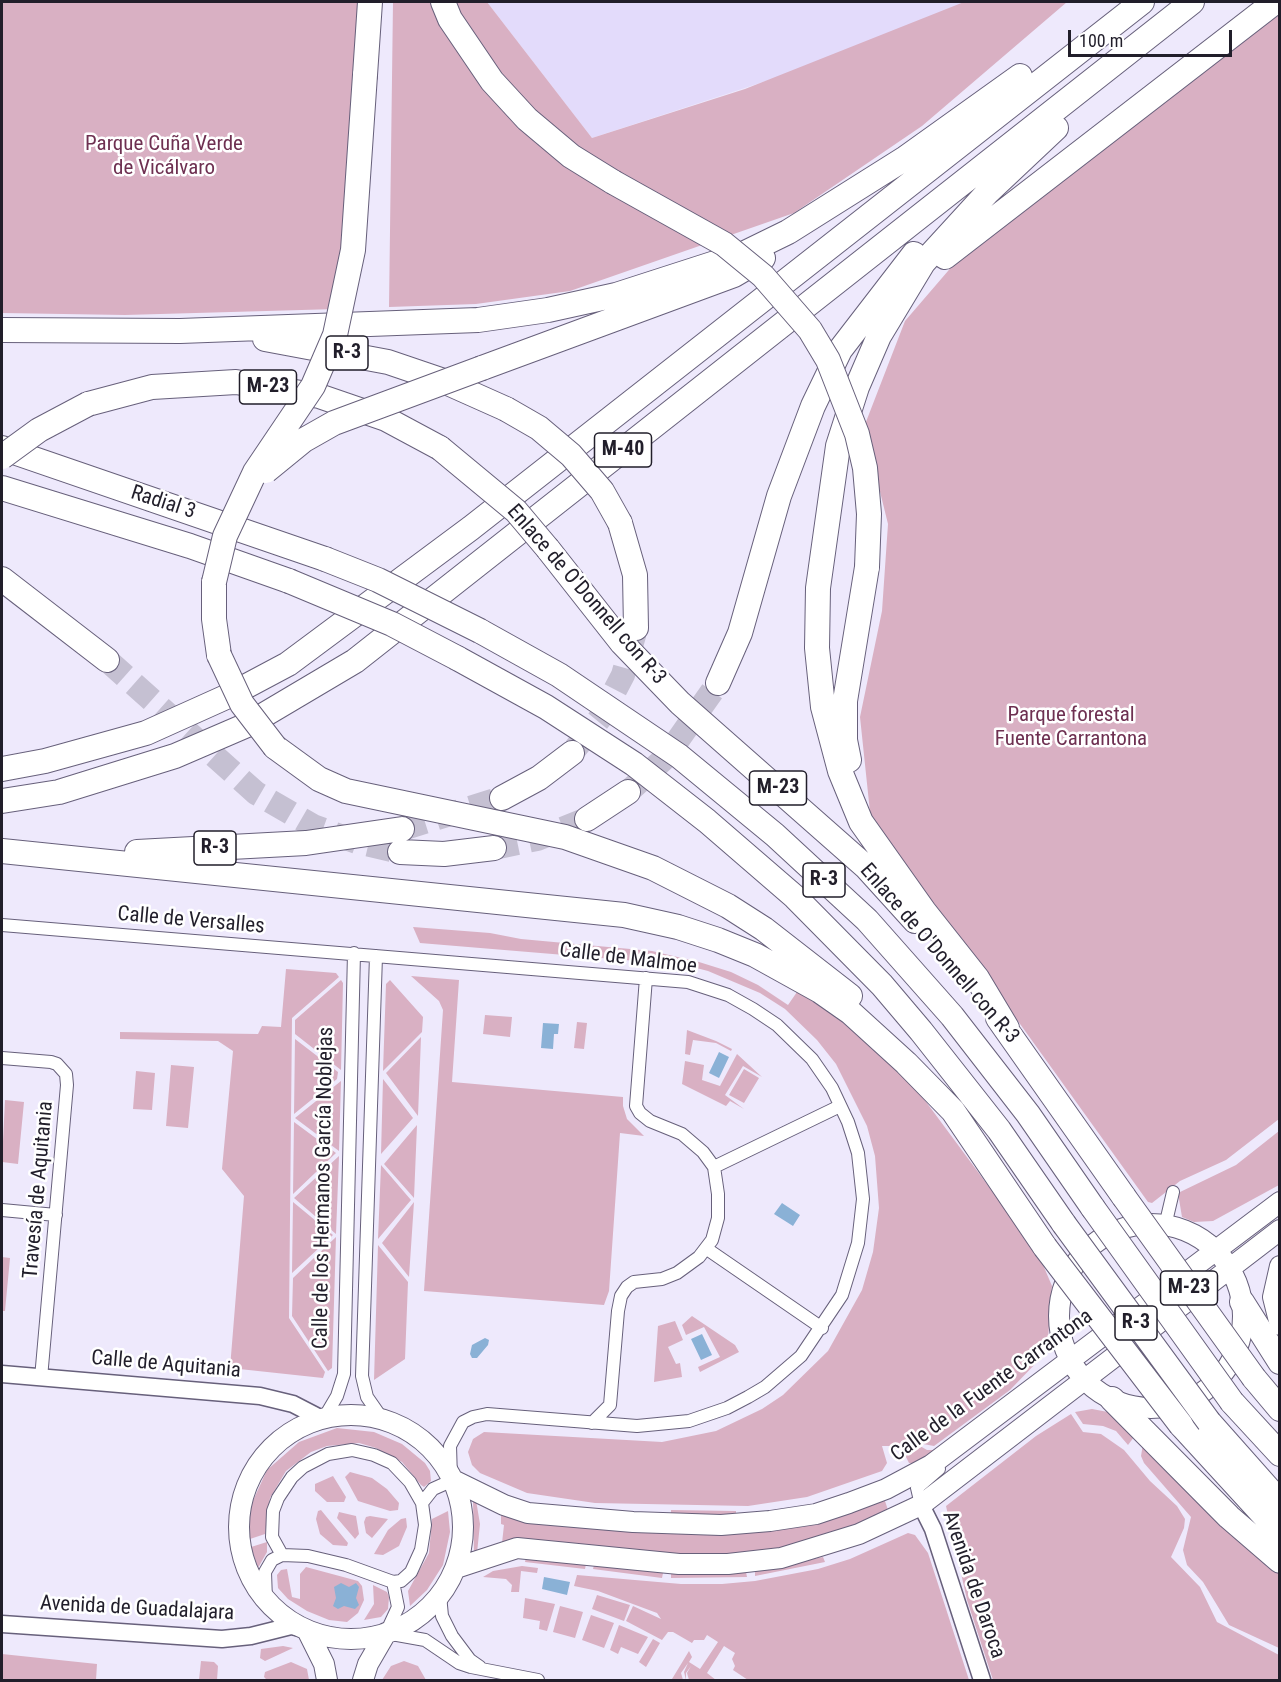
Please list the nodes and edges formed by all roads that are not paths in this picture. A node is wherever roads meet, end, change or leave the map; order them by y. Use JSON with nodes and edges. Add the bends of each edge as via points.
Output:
{"nodes":[{"id":1,"x":370,"y":2,"type":"edge"},
{"id":2,"x":443,"y":2,"type":"edge"},
{"id":3,"x":1121,"y":2,"type":"edge"},
{"id":4,"x":1142,"y":2,"type":"edge"},
{"id":5,"x":1192,"y":2,"type":"edge"},
{"id":6,"x":1202,"y":2,"type":"edge"},
{"id":7,"x":1275,"y":2,"type":"edge"},
{"id":8,"x":971,"y":112,"type":"junction"},
{"id":9,"x":1059,"y":126,"type":"junction"},
{"id":10,"x":2,"y":330,"type":"edge"},
{"id":11,"x":180,"y":331,"type":"junction"},
{"id":12,"x":2,"y":448,"type":"edge"},
{"id":13,"x":2,"y":457,"type":"edge"},
{"id":14,"x":2,"y":488,"type":"edge"},
{"id":15,"x":240,"y":502,"type":"junction"},
{"id":16,"x":826,"y":528,"type":"junction"},
{"id":17,"x":2,"y":579,"type":"edge"},
{"id":18,"x":636,"y":628,"type":"tunnel mouth"},
{"id":19,"x":107,"y":660,"type":"tunnel mouth"},
{"id":20,"x":718,"y":683,"type":"tunnel mouth"},
{"id":21,"x":572,"y":753,"type":"tunnel mouth"},
{"id":22,"x":2,"y":769,"type":"edge"},
{"id":23,"x":628,"y":792,"type":"tunnel mouth"},
{"id":24,"x":501,"y":798,"type":"tunnel mouth"},
{"id":25,"x":2,"y":801,"type":"edge"},
{"id":26,"x":587,"y":819,"type":"tunnel mouth"},
{"id":27,"x":494,"y":848,"type":"tunnel mouth"},
{"id":28,"x":2,"y":851,"type":"edge"},
{"id":29,"x":26,"y":853,"type":"junction"},
{"id":30,"x":887,"y":860,"type":"junction"},
{"id":31,"x":2,"y":925,"type":"edge"},
{"id":32,"x":354,"y":953,"type":"junction"},
{"id":33,"x":376,"y":956,"type":"junction"},
{"id":34,"x":646,"y":978,"type":"junction"},
{"id":35,"x":1007,"y":1029,"type":"junction"},
{"id":36,"x":2,"y":1058,"type":"edge"},
{"id":37,"x":840,"y":1106,"type":"junction"},
{"id":38,"x":953,"y":1111,"type":"junction"},
{"id":39,"x":714,"y":1167,"type":"junction"},
{"id":40,"x":1173,"y":1191,"type":"dead end"},
{"id":41,"x":1280,"y":1202,"type":"edge"},
{"id":42,"x":2,"y":1210,"type":"edge"},
{"id":43,"x":56,"y":1215,"type":"junction"},
{"id":44,"x":1165,"y":1226,"type":"junction"},
{"id":45,"x":1280,"y":1230,"type":"edge"},
{"id":46,"x":707,"y":1248,"type":"junction"},
{"id":47,"x":1216,"y":1251,"type":"junction"},
{"id":48,"x":1280,"y":1266,"type":"edge"},
{"id":49,"x":1230,"y":1269,"type":"junction"},
{"id":50,"x":1242,"y":1302,"type":"junction"},
{"id":51,"x":1280,"y":1325,"type":"edge"},
{"id":52,"x":822,"y":1328,"type":"junction"},
{"id":53,"x":1071,"y":1360,"type":"junction"},
{"id":54,"x":1280,"y":1362,"type":"edge"},
{"id":55,"x":2,"y":1374,"type":"edge"},
{"id":56,"x":41,"y":1378,"type":"junction"},
{"id":57,"x":1085,"y":1379,"type":"junction"},
{"id":58,"x":1112,"y":1399,"type":"junction"},
{"id":59,"x":610,"y":1405,"type":"junction"},
{"id":60,"x":1280,"y":1409,"type":"edge"},
{"id":61,"x":323,"y":1419,"type":"junction"},
{"id":62,"x":383,"y":1420,"type":"junction"},
{"id":63,"x":993,"y":1421,"type":"junction"},
{"id":64,"x":592,"y":1423,"type":"junction"},
{"id":65,"x":637,"y":1426,"type":"junction"},
{"id":66,"x":1016,"y":1433,"type":"junction"},
{"id":67,"x":1280,"y":1454,"type":"edge"},
{"id":68,"x":452,"y":1479,"type":"junction"},
{"id":69,"x":1280,"y":1502,"type":"edge"},
{"id":70,"x":422,"y":1503,"type":"junction"},
{"id":71,"x":921,"y":1505,"type":"junction"},
{"id":72,"x":1280,"y":1533,"type":"edge"},
{"id":73,"x":282,"y":1555,"type":"junction"},
{"id":74,"x":1280,"y":1561,"type":"edge"},
{"id":75,"x":456,"y":1568,"type":"junction"},
{"id":76,"x":393,"y":1581,"type":"junction"},
{"id":77,"x":440,"y":1594,"type":"junction"},
{"id":78,"x":266,"y":1600,"type":"junction"},
{"id":79,"x":2,"y":1624,"type":"edge"},
{"id":80,"x":306,"y":1629,"type":"junction"},
{"id":81,"x":386,"y":1633,"type":"junction"},
{"id":82,"x":484,"y":1669,"type":"junction"},
{"id":83,"x":327,"y":1680,"type":"edge"},
{"id":84,"x":363,"y":1680,"type":"edge"},
{"id":85,"x":538,"y":1680,"type":"edge"},
{"id":86,"x":982,"y":1680,"type":"edge"}],
"edges":[{"from":1,"to":15,"type":"highway","bridge":true,"via":[[353,250],[335,335],[313,386],[255,472]]},
{"from":2,"to":30,"type":"highway","bridge":true,"via":[[450,19],[492,81],[527,119],[571,156],[724,244],[764,276],[810,330],[828,360],[857,434],[869,514],[867,567],[849,664],[845,740],[852,781]]},
{"from":3,"to":8,"type":"highway"},
{"from":4,"to":22,"type":"highway","number":"M-40","via":[[489,513],[288,664],[146,734]]},
{"from":5,"to":25,"type":"highway","number":"M-40","via":[[355,661],[247,725],[175,756],[59,792]]},
{"from":6,"to":9,"type":"highway","via":[[1182,25]]},
{"from":7,"to":16,"type":"highway","via":[[947,255],[896,323],[873,366],[856,411]]},
{"from":8,"to":11,"type":"highway","via":[[788,232],[743,254],[616,295],[478,320]]},
{"from":8,"to":15,"type":"highway","bridge":true,"via":[[848,209],[734,275],[346,419],[304,440],[260,477]]},
{"from":9,"to":16,"type":"highway","via":[[988,192],[923,263],[879,336],[838,446]]},
{"from":9,"to":20,"type":"highway","via":[[982,184],[928,236],[840,350],[813,406],[779,496],[740,633]]},
{"from":10,"to":11,"type":"highway","number":"R-3"},
{"from":11,"to":18,"type":"highway","number":"R-3","bridge":true,"via":[[282,340],[388,362],[441,380],[539,428],[571,455],[602,491],[620,523],[635,576]]},
{"from":12,"to":67,"type":"highway","name":"Radial 3","number":"R-3","bridge":true,"via":[[378,580],[559,675],[679,756],[775,835],[867,920],[952,1016],[1028,1114],[1232,1402]]},
{"from":13,"to":35,"type":"highway","name":"Enlace de O'Donnell con R-3","number":"M-23","bridge":true,"via":[[39,430],[88,404],[152,387],[236,382],[319,396],[386,419],[440,448],[516,511],[630,651],[680,703],[866,867]]},
{"from":14,"to":69,"type":"highway","name":"Radial 3","number":"R-3","bridge":true,"via":[[190,546],[289,581],[392,624],[546,707],[634,764],[707,821],[795,897],[882,985],[921,1031],[999,1130],[1209,1422]]},
{"from":15,"to":38,"type":"highway","bridge":true,"via":[[225,536],[214,582],[219,655],[242,704],[275,747],[319,779],[346,790],[565,837],[653,868],[718,901],[794,950],[846,991],[916,1061]]},
{"from":16,"to":30,"type":"highway","via":[[816,648],[823,707],[840,771],[861,822]]},
{"from":17,"to":19,"type":"highway"},
{"from":21,"to":24,"type":"highway"},
{"from":23,"to":26,"type":"highway"},
{"from":27,"to":29,"type":"highway","number":"R-3","via":[[444,854],[401,840],[150,852]]},
{"from":28,"to":29,"type":"highway"},
{"from":29,"to":38,"type":"highway","via":[[624,915],[678,927],[718,940],[790,973],[850,1012]]},
{"from":30,"to":35,"type":"highway","via":[[977,978]]},
{"from":31,"to":32,"type":"street","name":"Calle de Versalles"},
{"from":32,"to":33,"type":"street","name":"Calle de Versalles"},
{"from":32,"to":61,"type":"street","name":"Calle de los Hermanos García Noblejas","via":[[344,1374]]},
{"from":33,"to":34,"type":"street","name":"Calle de Malmoe"},
{"from":33,"to":62,"type":"street","name":"Calle de los Hermanos García Noblejas","via":[[362,1376],[367,1397]]},
{"from":34,"to":37,"type":"street","name":"Calle de Malmoe","via":[[687,982],[728,995],[777,1025],[812,1059]]},
{"from":34,"to":39,"type":"street","via":[[636,1106],[650,1121],[688,1138]]},
{"from":35,"to":60,"type":"highway","name":"Enlace de O'Donnell con R-3","number":"M-23","bridge":true,"via":[[1254,1378]]},
{"from":36,"to":43,"type":"street","name":"Travesía de Aquitania","via":[[51,1062],[66,1074]]},
{"from":37,"to":39,"type":"street"},
{"from":37,"to":52,"type":"street","name":"Calle de Malmoe","via":[[858,1153],[863,1199],[849,1278]]},
{"from":38,"to":72,"type":"highway","bridge":true,"via":[[1045,1246],[1181,1425]]},
{"from":39,"to":46,"type":"street","via":[[718,1218]]},
{"from":40,"to":44,"type":"street"},
{"from":41,"to":47,"type":"main road","name":"Calle de la Fuente Carrantona"},
{"from":42,"to":43,"type":"street"},
{"from":43,"to":56,"type":"street","name":"Travesía de Aquitania"},
{"from":44,"to":47,"type":"main road","via":[[1191,1233]]},
{"from":44,"to":53,"type":"main road","via":[[1138,1225],[1113,1233],[1090,1247],[1078,1261],[1065,1284],[1060,1311]]},
{"from":45,"to":49,"type":"main road"},
{"from":46,"to":52,"type":"street"},
{"from":46,"to":59,"type":"street","via":[[677,1273],[634,1282],[621,1296]]},
{"from":47,"to":49,"type":"main road"},
{"from":47,"to":53,"type":"main road","name":"Calle de la Fuente Carrantona"},
{"from":48,"to":51,"type":"main road","via":[[1273,1297]]},
{"from":49,"to":50,"type":"main road"},
{"from":49,"to":57,"type":"main road"},
{"from":50,"to":54,"type":"highway"},
{"from":50,"to":58,"type":"main road","via":[[1242,1331],[1235,1355],[1220,1378],[1199,1395],[1156,1407]]},
{"from":52,"to":65,"type":"street","name":"Calle de Malmoe","via":[[801,1356],[748,1397],[689,1420]]},
{"from":53,"to":57,"type":"main road"},
{"from":53,"to":63,"type":"main road","name":"Calle de la Fuente Carrantona"},
{"from":55,"to":56,"type":"street","name":"Calle de Aquitania"},
{"from":56,"to":61,"type":"street","name":"Calle de Aquitania","via":[[260,1396],[293,1404]]},
{"from":57,"to":58,"type":"main road"},
{"from":57,"to":66,"type":"main road"},
{"from":58,"to":66,"type":"main road","via":[[1078,1399]]},
{"from":58,"to":74,"type":"highway","via":[[1229,1517]]},
{"from":59,"to":64,"type":"street"},
{"from":59,"to":65,"type":"street","via":[[621,1419]]},
{"from":61,"to":62,"type":"main road","via":[[361,1416]]},
{"from":61,"to":78,"type":"main road","via":[[300,1427],[275,1444],[245,1490],[240,1508],[240,1545],[254,1583]]},
{"from":62,"to":68,"type":"main road","via":[[417,1437],[433,1451]]},
{"from":63,"to":68,"type":"main road","name":"Calle de la Fuente Carrantona","via":[[931,1466],[886,1489],[816,1514],[770,1521],[721,1525],[528,1513]]},
{"from":63,"to":71,"type":"street","via":[[977,1441],[919,1484],[916,1492]]},
{"from":64,"to":65,"type":"street","name":"Calle de Malmoe"},
{"from":64,"to":68,"type":"street","name":"Calle de Malmoe","via":[[487,1414],[473,1417],[463,1422],[450,1446]]},
{"from":66,"to":71,"type":"main road"},
{"from":68,"to":70,"type":"street","via":[[434,1489]]},
{"from":68,"to":75,"type":"main road","via":[[463,1524]]},
{"from":70,"to":73,"type":"street","via":[[392,1463],[352,1450],[328,1454],[291,1477],[278,1498],[272,1537]]},
{"from":70,"to":76,"type":"street","via":[[425,1525],[421,1550],[411,1572],[401,1581]]},
{"from":71,"to":75,"type":"main road","via":[[859,1534],[782,1558],[679,1564],[517,1548]]},
{"from":71,"to":86,"type":"street","name":"Avenida de Daroca","via":[[933,1529]]},
{"from":73,"to":76,"type":"street","via":[[346,1565]]},
{"from":73,"to":78,"type":"street","via":[[272,1560],[266,1572]]},
{"from":75,"to":77,"type":"main road"},
{"from":76,"to":81,"type":"street","via":[[398,1607]]},
{"from":77,"to":81,"type":"main road","via":[[416,1617]]},
{"from":77,"to":82,"type":"street","via":[[442,1616],[452,1636],[470,1660]]},
{"from":78,"to":80,"type":"main road"},
{"from":79,"to":80,"type":"street","name":"Avenida de Guadalajara","via":[[222,1639],[281,1628]]},
{"from":80,"to":81,"type":"main road","via":[[355,1639]]},
{"from":80,"to":83,"type":"main road","via":[[324,1664]]},
{"from":81,"to":82,"type":"street","via":[[421,1639],[459,1663]]},
{"from":81,"to":84,"type":"main road"},
{"from":82,"to":85,"type":"street"}]}
